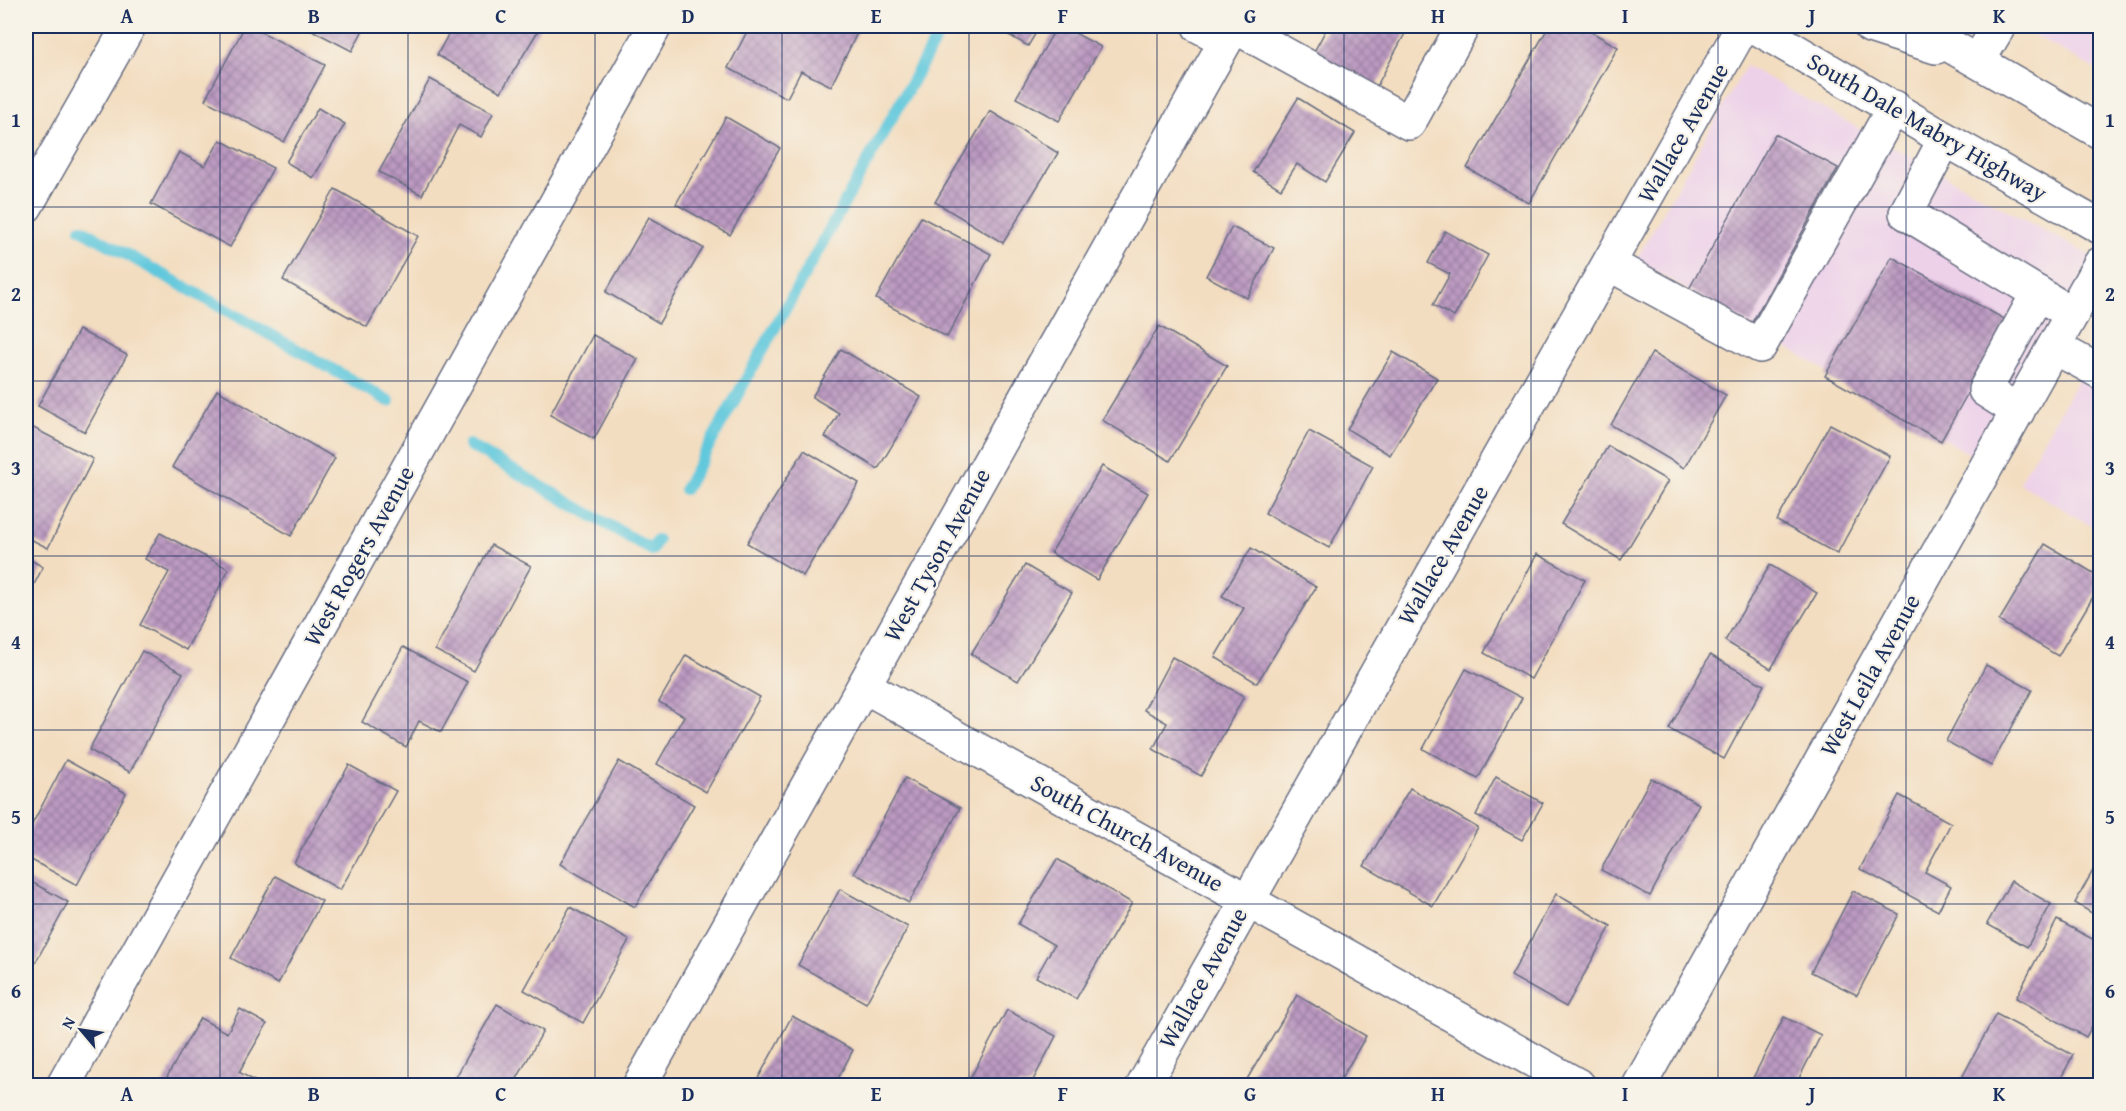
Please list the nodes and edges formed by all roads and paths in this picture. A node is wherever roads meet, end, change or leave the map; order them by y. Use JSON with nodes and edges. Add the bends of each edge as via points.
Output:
{"nodes":[{"id":1,"x":129,"y":26,"type":"edge"},
{"id":2,"x":656,"y":26,"type":"edge"},
{"id":3,"x":1463,"y":26,"type":"edge"},
{"id":4,"x":1743,"y":26,"type":"edge"},
{"id":5,"x":1754,"y":26,"type":"edge"},
{"id":6,"x":1870,"y":26,"type":"edge"},
{"id":7,"x":1916,"y":26,"type":"edge"},
{"id":8,"x":1999,"y":26,"type":"edge"},
{"id":9,"x":1223,"y":29,"type":"edge"},
{"id":10,"x":1978,"y":61,"type":"junction"},
{"id":11,"x":1894,"y":107,"type":"junction"},
{"id":12,"x":2100,"y":132,"type":"edge"},
{"id":13,"x":1945,"y":139,"type":"junction"},
{"id":14,"x":26,"y":206,"type":"edge"},
{"id":15,"x":2100,"y":227,"type":"edge"},
{"id":16,"x":1609,"y":264,"type":"junction"},
{"id":17,"x":2100,"y":264,"type":"edge"},
{"id":18,"x":2038,"y":293,"type":"junction"},
{"id":19,"x":2072,"y":314,"type":"junction"},
{"id":20,"x":2054,"y":346,"type":"junction"},
{"id":21,"x":2100,"y":372,"type":"edge"},
{"id":22,"x":2018,"y":411,"type":"junction"},
{"id":23,"x":864,"y":686,"type":"junction"},
{"id":24,"x":1246,"y":901,"type":"junction"},
{"id":25,"x":63,"y":1086,"type":"edge"},
{"id":26,"x":639,"y":1086,"type":"edge"},
{"id":27,"x":1143,"y":1086,"type":"edge"},
{"id":28,"x":1579,"y":1086,"type":"edge"},
{"id":29,"x":1639,"y":1086,"type":"edge"}],
"edges":[{"from":1,"to":14,"type":"street"},
{"from":2,"to":25,"type":"street","name":"West Rogers Avenue"},
{"from":3,"to":9,"type":"street","via":[[1409,123]]},
{"from":4,"to":16,"type":"street","name":"Wallace Avenue"},
{"from":5,"to":11,"type":"street","name":"South Dale Mabry Highway"},
{"from":6,"to":10,"type":"street"},
{"from":7,"to":10,"type":"street"},
{"from":8,"to":10,"type":"street"},
{"from":9,"to":23,"type":"street","name":"West Tyson Avenue"},
{"from":10,"to":12,"type":"street"},
{"from":11,"to":13,"type":"street","name":"South Dale Mabry Highway"},
{"from":11,"to":16,"type":"street","via":[[1760,346]]},
{"from":13,"to":15,"type":"street","name":"South Dale Mabry Highway"},
{"from":13,"to":18,"type":"street","via":[[1906,213]]},
{"from":16,"to":24,"type":"street","name":"Wallace Avenue"},
{"from":17,"to":19,"type":"street","name":"West Leila Avenue"},
{"from":18,"to":19,"type":"street"},
{"from":18,"to":22,"type":"street","via":[[1985,390]]},
{"from":19,"to":20,"type":"street","name":"West Leila Avenue"},
{"from":20,"to":21,"type":"street"},
{"from":20,"to":22,"type":"street","name":"West Leila Avenue"},
{"from":22,"to":29,"type":"street","name":"West Leila Avenue"},
{"from":23,"to":24,"type":"street","name":"South Church Avenue"},
{"from":23,"to":26,"type":"street","name":"West Tyson Avenue"},
{"from":24,"to":27,"type":"street","name":"Wallace Avenue"},
{"from":24,"to":28,"type":"street","name":"South Church Avenue"}]}
